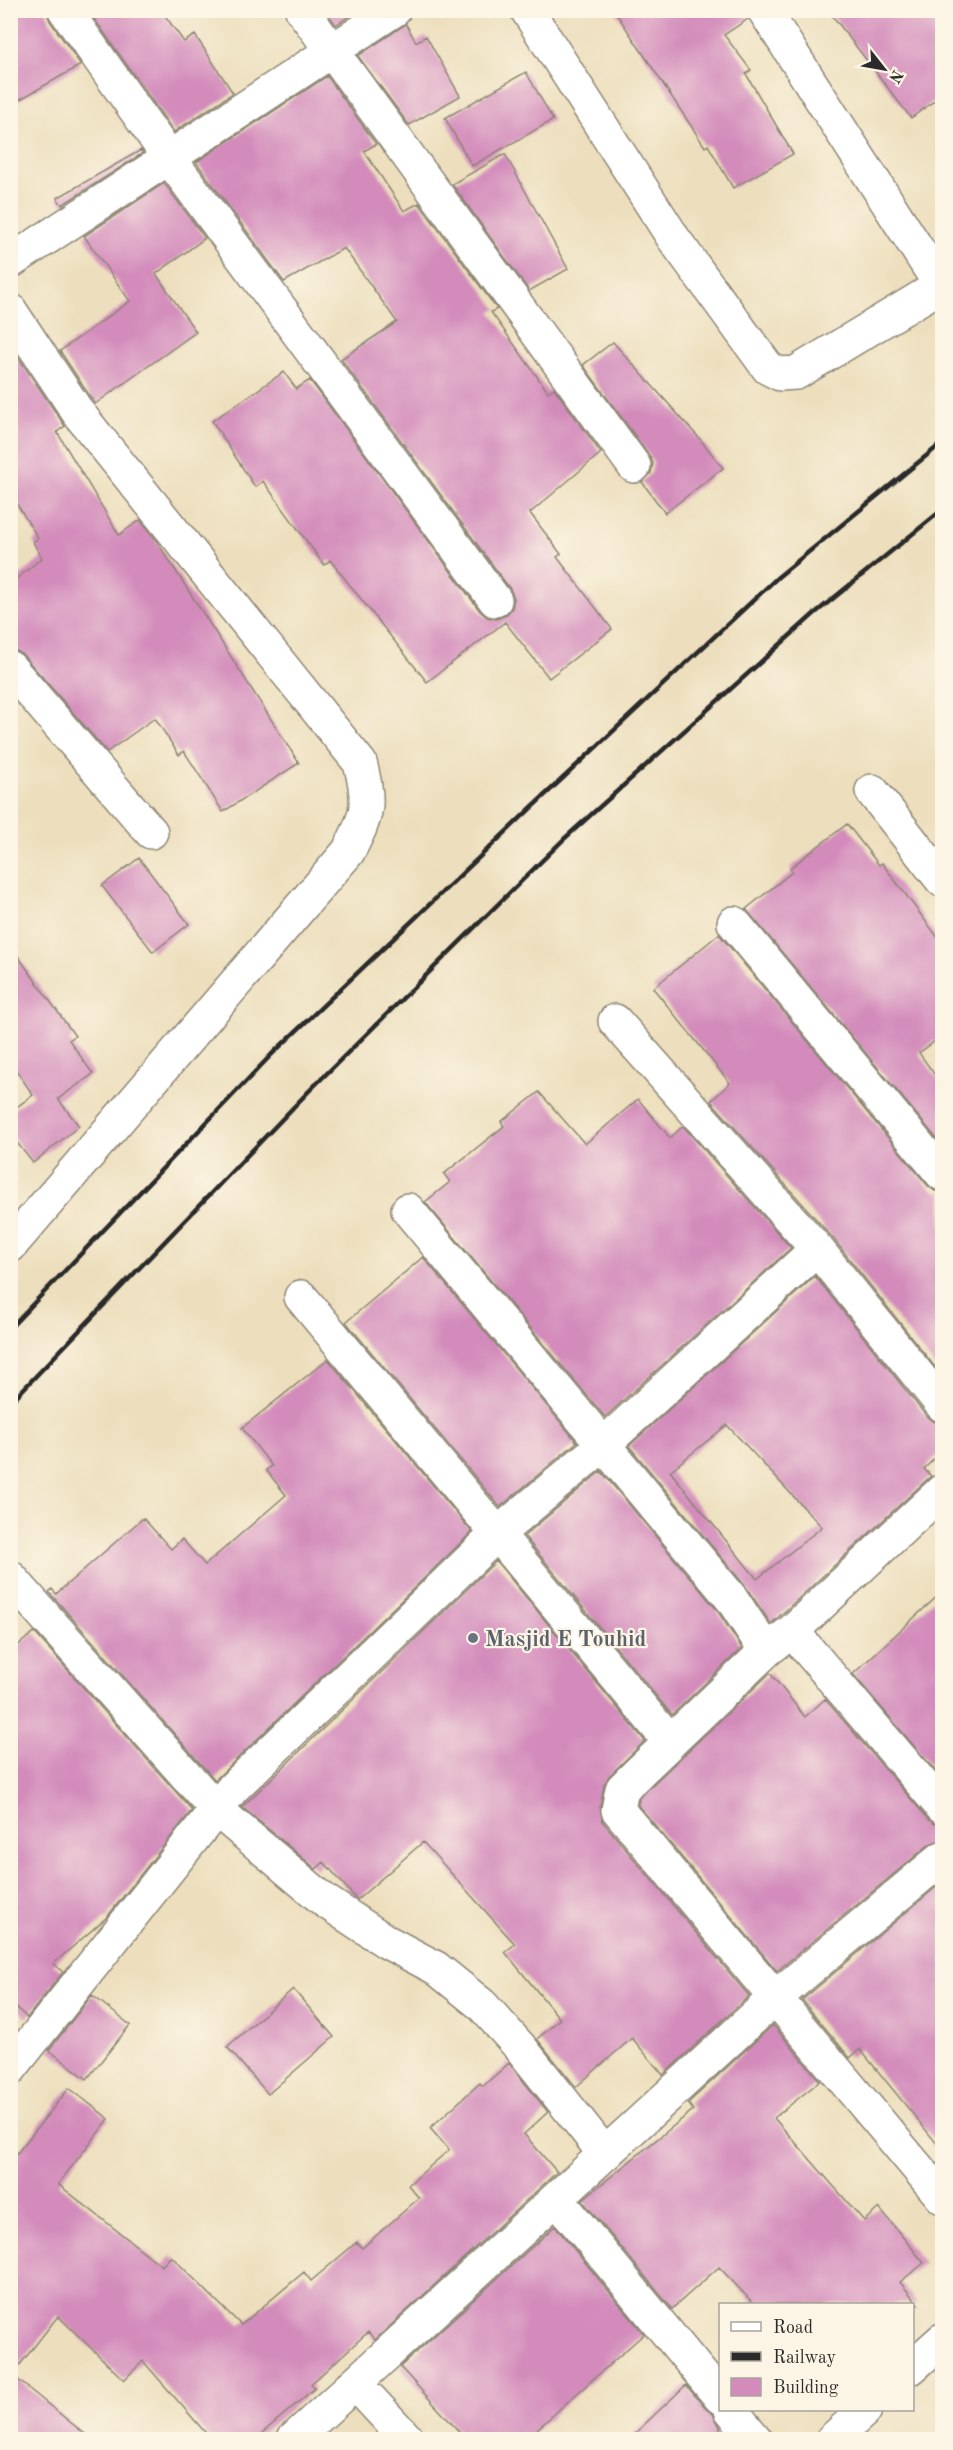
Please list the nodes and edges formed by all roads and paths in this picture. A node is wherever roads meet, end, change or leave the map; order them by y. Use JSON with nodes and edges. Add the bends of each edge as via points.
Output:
{"nodes":[{"id":1,"x":65,"y":10,"type":"edge"},
{"id":2,"x":302,"y":10,"type":"edge"},
{"id":3,"x":394,"y":10,"type":"edge"},
{"id":4,"x":527,"y":10,"type":"edge"},
{"id":5,"x":764,"y":10,"type":"edge"},
{"id":6,"x":331,"y":52,"type":"junction"},
{"id":7,"x":170,"y":159,"type":"junction"},
{"id":8,"x":10,"y":262,"type":"edge"},
{"id":9,"x":942,"y":285,"type":"edge"},
{"id":10,"x":10,"y":310,"type":"edge"},
{"id":11,"x":634,"y":466,"type":"dead end"},
{"id":12,"x":495,"y":600,"type":"dead end"},
{"id":13,"x":10,"y":668,"type":"edge"},
{"id":14,"x":872,"y":790,"type":"dead end"},
{"id":15,"x":151,"y":832,"type":"dead end"},
{"id":16,"x":942,"y":880,"type":"edge"},
{"id":17,"x":734,"y":923,"type":"dead end"},
{"id":18,"x":615,"y":1021,"type":"dead end"},
{"id":19,"x":942,"y":1174,"type":"edge"},
{"id":20,"x":408,"y":1210,"type":"dead end"},
{"id":21,"x":10,"y":1246,"type":"edge"},
{"id":22,"x":817,"y":1249,"type":"junction"},
{"id":23,"x":301,"y":1297,"type":"dead end"},
{"id":24,"x":942,"y":1406,"type":"edge"},
{"id":25,"x":604,"y":1444,"type":"junction"},
{"id":26,"x":942,"y":1491,"type":"edge"},
{"id":27,"x":496,"y":1535,"type":"junction"},
{"id":28,"x":10,"y":1577,"type":"edge"},
{"id":29,"x":792,"y":1630,"type":"junction"},
{"id":30,"x":766,"y":1651,"type":"junction"},
{"id":31,"x":670,"y":1742,"type":"junction"},
{"id":32,"x":942,"y":1807,"type":"edge"},
{"id":33,"x":217,"y":1810,"type":"junction"},
{"id":34,"x":942,"y":1858,"type":"edge"},
{"id":35,"x":776,"y":1997,"type":"junction"},
{"id":36,"x":10,"y":2068,"type":"edge"},
{"id":37,"x":605,"y":2154,"type":"junction"},
{"id":38,"x":942,"y":2197,"type":"edge"},
{"id":39,"x":557,"y":2199,"type":"junction"},
{"id":40,"x":942,"y":2340,"type":"edge"},
{"id":41,"x":914,"y":2365,"type":"edge"},
{"id":42,"x":356,"y":2383,"type":"junction"},
{"id":43,"x":719,"y":2396,"type":"edge"},
{"id":44,"x":733,"y":2411,"type":"edge"},
{"id":45,"x":863,"y":2411,"type":"edge"},
{"id":46,"x":293,"y":2439,"type":"edge"},
{"id":47,"x":408,"y":2439,"type":"edge"},
{"id":48,"x":756,"y":2439,"type":"edge"},
{"id":49,"x":832,"y":2439,"type":"edge"}],
"edges":[{"from":1,"to":7,"type":"street"},
{"from":2,"to":6,"type":"street"},
{"from":3,"to":6,"type":"street"},
{"from":4,"to":9,"type":"street","via":[[674,239],[768,368],[780,374],[796,373]]},
{"from":5,"to":9,"type":"street"},
{"from":6,"to":7,"type":"street"},
{"from":6,"to":11,"type":"street"},
{"from":7,"to":8,"type":"street"},
{"from":7,"to":12,"type":"street"},
{"from":10,"to":21,"type":"street","via":[[79,414],[360,763],[368,792],[363,824],[348,852]]},
{"from":13,"to":15,"type":"street"},
{"from":14,"to":16,"type":"street"},
{"from":17,"to":19,"type":"street"},
{"from":18,"to":22,"type":"street"},
{"from":20,"to":25,"type":"street"},
{"from":22,"to":24,"type":"street"},
{"from":22,"to":25,"type":"street"},
{"from":23,"to":27,"type":"street"},
{"from":25,"to":27,"type":"street"},
{"from":25,"to":30,"type":"street","via":[[732,1599]]},
{"from":26,"to":29,"type":"street"},
{"from":27,"to":31,"type":"street"},
{"from":27,"to":33,"type":"street","via":[[234,1788]]},
{"from":28,"to":33,"type":"street"},
{"from":29,"to":30,"type":"street"},
{"from":29,"to":32,"type":"street"},
{"from":30,"to":31,"type":"street"},
{"from":31,"to":35,"type":"street","via":[[622,1789],[618,1810]]},
{"from":33,"to":36,"type":"street"},
{"from":33,"to":37,"type":"street","via":[[325,1901],[436,1968],[482,2005]]},
{"from":34,"to":35,"type":"street"},
{"from":35,"to":37,"type":"street"},
{"from":35,"to":38,"type":"street"},
{"from":37,"to":39,"type":"street"},
{"from":39,"to":42,"type":"street"},
{"from":39,"to":43,"type":"street"},
{"from":40,"to":41,"type":"street"},
{"from":42,"to":46,"type":"street"},
{"from":42,"to":47,"type":"street"},
{"from":44,"to":48,"type":"street"},
{"from":45,"to":49,"type":"street"}]}
